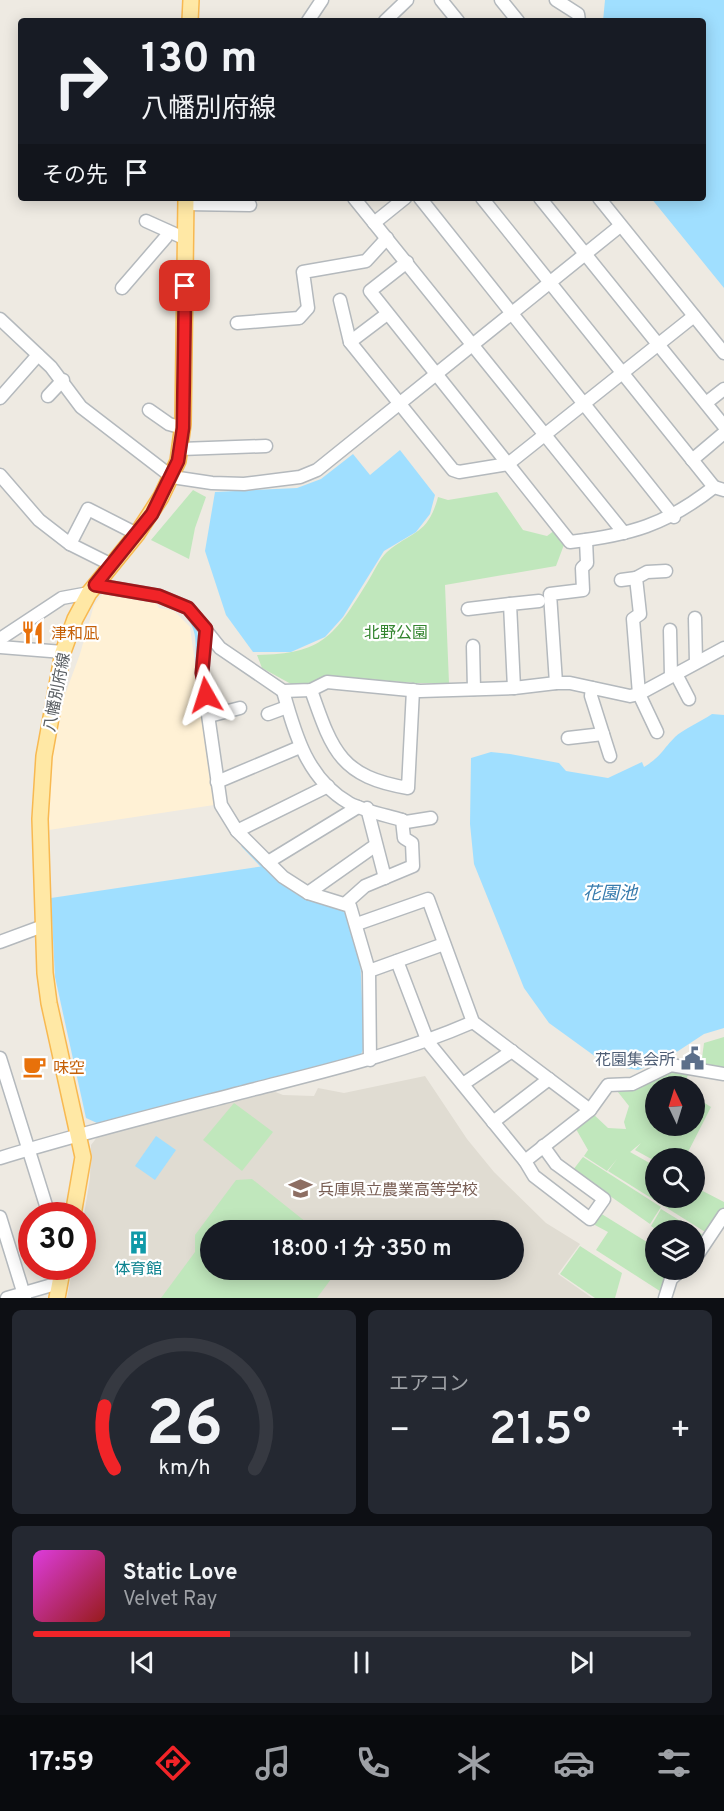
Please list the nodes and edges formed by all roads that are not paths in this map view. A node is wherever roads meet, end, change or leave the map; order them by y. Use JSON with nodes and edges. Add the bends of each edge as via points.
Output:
{"nodes":[{"id":1,"x":191,"y":0,"type":"edge"},
{"id":2,"x":322,"y":0,"type":"edge"},
{"id":3,"x":407,"y":0,"type":"edge"},
{"id":4,"x":441,"y":0,"type":"edge"},
{"id":5,"x":501,"y":0,"type":"edge"},
{"id":6,"x":556,"y":0,"type":"edge"},
{"id":7,"x":190,"y":18,"type":"edge"},
{"id":8,"x":310,"y":18,"type":"edge"},
{"id":9,"x":393,"y":18,"type":"edge"},
{"id":10,"x":456,"y":18,"type":"edge"},
{"id":11,"x":516,"y":18,"type":"edge"},
{"id":12,"x":579,"y":18,"type":"edge"},
{"id":13,"x":186,"y":201,"type":"edge"},
{"id":14,"x":356,"y":201,"type":"edge"},
{"id":15,"x":401,"y":201,"type":"edge"},
{"id":16,"x":422,"y":201,"type":"edge"},
{"id":17,"x":484,"y":201,"type":"edge"},
{"id":18,"x":542,"y":201,"type":"edge"},
{"id":19,"x":601,"y":201,"type":"edge"},
{"id":20,"x":250,"y":205,"type":"dead end"},
{"id":21,"x":146,"y":221,"type":"dead end"},
{"id":22,"x":374,"y":222,"type":"junction"},
{"id":23,"x":620,"y":225,"type":"junction"},
{"id":24,"x":167,"y":231,"type":"junction"},
{"id":25,"x":387,"y":238,"type":"junction"},
{"id":26,"x":186,"y":239,"type":"junction"},
{"id":27,"x":585,"y":255,"type":"junction"},
{"id":28,"x":407,"y":262,"type":"junction"},
{"id":29,"x":550,"y":283,"type":"junction"},
{"id":30,"x":122,"y":288,"type":"dead end"},
{"id":31,"x":340,"y":300,"type":"dead end"},
{"id":32,"x":387,"y":314,"type":"junction"},
{"id":33,"x":512,"y":314,"type":"junction"},
{"id":34,"x":694,"y":316,"type":"junction"},
{"id":35,"x":0,"y":319,"type":"edge"},
{"id":36,"x":237,"y":323,"type":"dead end"},
{"id":37,"x":350,"y":342,"type":"junction"},
{"id":38,"x":474,"y":345,"type":"junction"},
{"id":39,"x":659,"y":345,"type":"junction"},
{"id":40,"x":724,"y":353,"type":"edge"},
{"id":41,"x":38,"y":356,"type":"junction"},
{"id":42,"x":623,"y":374,"type":"junction"},
{"id":43,"x":435,"y":376,"type":"junction"},
{"id":44,"x":63,"y":380,"type":"junction"},
{"id":45,"x":724,"y":389,"type":"edge"},
{"id":46,"x":48,"y":396,"type":"dead end"},
{"id":47,"x":0,"y":398,"type":"edge"},
{"id":48,"x":706,"y":403,"type":"junction"},
{"id":49,"x":400,"y":404,"type":"junction"},
{"id":50,"x":583,"y":405,"type":"junction"},
{"id":51,"x":149,"y":410,"type":"dead end"},
{"id":52,"x":724,"y":426,"type":"edge"},
{"id":53,"x":183,"y":428,"type":"junction"},
{"id":54,"x":724,"y":433,"type":"edge"},
{"id":55,"x":546,"y":436,"type":"junction"},
{"id":56,"x":266,"y":446,"type":"dead end"},
{"id":57,"x":181,"y":449,"type":"junction"},
{"id":58,"x":692,"y":460,"type":"junction"},
{"id":59,"x":508,"y":464,"type":"junction"},
{"id":60,"x":0,"y":475,"type":"edge"},
{"id":61,"x":172,"y":477,"type":"junction"},
{"id":62,"x":719,"y":489,"type":"edge"},
{"id":63,"x":674,"y":517,"type":"junction"},
{"id":64,"x":136,"y":534,"type":"junction"},
{"id":65,"x":624,"y":534,"type":"junction"},
{"id":66,"x":586,"y":540,"type":"junction"},
{"id":67,"x":69,"y":544,"type":"junction"},
{"id":68,"x":112,"y":565,"type":"junction"},
{"id":69,"x":666,"y":571,"type":"dead end"},
{"id":70,"x":636,"y":578,"type":"junction"},
{"id":71,"x":621,"y":580,"type":"dead end"},
{"id":72,"x":92,"y":589,"type":"junction"},
{"id":73,"x":533,"y":598,"type":"dead end"},
{"id":74,"x":510,"y":604,"type":"junction"},
{"id":75,"x":468,"y":609,"type":"dead end"},
{"id":76,"x":695,"y":618,"type":"dead end"},
{"id":77,"x":206,"y":629,"type":"junction"},
{"id":78,"x":670,"y":630,"type":"dead end"},
{"id":79,"x":0,"y":639,"type":"edge"},
{"id":80,"x":0,"y":646,"type":"edge"},
{"id":81,"x":473,"y":646,"type":"dead end"},
{"id":82,"x":724,"y":648,"type":"edge"},
{"id":83,"x":63,"y":652,"type":"junction"},
{"id":84,"x":696,"y":662,"type":"junction"},
{"id":85,"x":674,"y":675,"type":"junction"},
{"id":86,"x":556,"y":683,"type":"junction"},
{"id":87,"x":514,"y":688,"type":"junction"},
{"id":88,"x":592,"y":688,"type":"junction"},
{"id":89,"x":474,"y":689,"type":"junction"},
{"id":90,"x":311,"y":690,"type":"junction"},
{"id":91,"x":413,"y":690,"type":"junction"},
{"id":92,"x":283,"y":691,"type":"junction"},
{"id":93,"x":639,"y":694,"type":"junction"},
{"id":94,"x":689,"y":699,"type":"dead end"},
{"id":95,"x":287,"y":707,"type":"junction"},
{"id":96,"x":240,"y":708,"type":"dead end"},
{"id":97,"x":268,"y":714,"type":"dead end"},
{"id":98,"x":209,"y":716,"type":"junction"},
{"id":99,"x":657,"y":732,"type":"dead end"},
{"id":100,"x":603,"y":734,"type":"junction"},
{"id":101,"x":568,"y":738,"type":"dead end"},
{"id":102,"x":300,"y":747,"type":"junction"},
{"id":103,"x":610,"y":756,"type":"dead end"},
{"id":104,"x":217,"y":782,"type":"junction"},
{"id":105,"x":328,"y":786,"type":"junction"},
{"id":106,"x":363,"y":808,"type":"junction"},
{"id":107,"x":431,"y":818,"type":"dead end"},
{"id":108,"x":402,"y":820,"type":"junction"},
{"id":109,"x":237,"y":831,"type":"junction"},
{"id":110,"x":376,"y":845,"type":"junction"},
{"id":111,"x":268,"y":862,"type":"junction"},
{"id":112,"x":385,"y":878,"type":"junction"},
{"id":113,"x":308,"y":892,"type":"junction"},
{"id":114,"x":346,"y":903,"type":"junction"},
{"id":115,"x":357,"y":924,"type":"junction"},
{"id":116,"x":43,"y":926,"type":"junction"},
{"id":117,"x":0,"y":942,"type":"edge"},
{"id":118,"x":444,"y":944,"type":"junction"},
{"id":119,"x":397,"y":961,"type":"junction"},
{"id":120,"x":369,"y":971,"type":"junction"},
{"id":121,"x":472,"y":1022,"type":"junction"},
{"id":122,"x":428,"y":1042,"type":"junction"},
{"id":123,"x":512,"y":1052,"type":"junction"},
{"id":124,"x":0,"y":1058,"type":"edge"},
{"id":125,"x":370,"y":1060,"type":"junction"},
{"id":126,"x":724,"y":1074,"type":"edge"},
{"id":127,"x":549,"y":1079,"type":"junction"},
{"id":128,"x":463,"y":1084,"type":"junction"},
{"id":129,"x":590,"y":1110,"type":"junction"},
{"id":130,"x":493,"y":1122,"type":"junction"},
{"id":131,"x":80,"y":1134,"type":"junction"},
{"id":132,"x":543,"y":1146,"type":"junction"},
{"id":133,"x":28,"y":1150,"type":"junction"},
{"id":134,"x":0,"y":1158,"type":"edge"},
{"id":135,"x":525,"y":1161,"type":"junction"},
{"id":136,"x":45,"y":1202,"type":"edge"},
{"id":137,"x":76,"y":1202,"type":"edge"},
{"id":138,"x":724,"y":1215,"type":"edge"},
{"id":139,"x":0,"y":1217,"type":"edge"},
{"id":140,"x":705,"y":1244,"type":"edge"},
{"id":141,"x":671,"y":1280,"type":"edge"},
{"id":142,"x":58,"y":1292,"type":"edge"},
{"id":143,"x":25,"y":1295,"type":"edge"},
{"id":144,"x":7,"y":1298,"type":"edge"},
{"id":145,"x":665,"y":1298,"type":"edge"}],
"edges":[{"from":1,"to":7,"type":"main road"},
{"from":2,"to":8,"type":"street"},
{"from":3,"to":9,"type":"street"},
{"from":4,"to":10,"type":"street"},
{"from":5,"to":11,"type":"street"},
{"from":6,"to":12,"type":"street"},
{"from":13,"to":20,"type":"street"},
{"from":13,"to":26,"type":"main road","name":"八幡別府線"},
{"from":14,"to":22,"type":"street"},
{"from":15,"to":22,"type":"street"},
{"from":16,"to":33,"type":"street"},
{"from":17,"to":29,"type":"street"},
{"from":18,"to":27,"type":"street"},
{"from":19,"to":23,"type":"street"},
{"from":21,"to":24,"type":"street"},
{"from":22,"to":25,"type":"street"},
{"from":23,"to":27,"type":"street"},
{"from":23,"to":34,"type":"street"},
{"from":24,"to":26,"type":"street"},
{"from":24,"to":30,"type":"street"},
{"from":25,"to":28,"type":"street"},
{"from":25,"to":36,"type":"street","via":[[366,261],[303,272],[308,308],[299,318],[263,326]]},
{"from":26,"to":53,"type":"main road","name":"八幡別府線"},
{"from":27,"to":29,"type":"street"},
{"from":27,"to":39,"type":"street"},
{"from":28,"to":32,"type":"street","via":[[370,291]]},
{"from":28,"to":38,"type":"street"},
{"from":29,"to":33,"type":"street"},
{"from":29,"to":42,"type":"street"},
{"from":31,"to":37,"type":"street"},
{"from":32,"to":37,"type":"street"},
{"from":32,"to":43,"type":"street"},
{"from":33,"to":38,"type":"street"},
{"from":33,"to":50,"type":"street"},
{"from":34,"to":39,"type":"street"},
{"from":34,"to":40,"type":"street"},
{"from":35,"to":41,"type":"street"},
{"from":37,"to":49,"type":"street"},
{"from":38,"to":43,"type":"street"},
{"from":38,"to":55,"type":"street"},
{"from":39,"to":42,"type":"street"},
{"from":39,"to":48,"type":"street"},
{"from":41,"to":44,"type":"street"},
{"from":41,"to":47,"type":"street"},
{"from":42,"to":50,"type":"street"},
{"from":42,"to":58,"type":"street"},
{"from":43,"to":49,"type":"street"},
{"from":43,"to":59,"type":"street"},
{"from":44,"to":46,"type":"street"},
{"from":44,"to":61,"type":"street","via":[[81,407]]},
{"from":45,"to":48,"type":"street"},
{"from":48,"to":52,"type":"street"},
{"from":49,"to":59,"type":"street","via":[[453,470]]},
{"from":49,"to":61,"type":"street","via":[[317,470],[300,477],[244,484]]},
{"from":50,"to":55,"type":"street"},
{"from":50,"to":63,"type":"street"},
{"from":51,"to":53,"type":"street","via":[[169,424]]},
{"from":53,"to":57,"type":"main road","name":"八幡別府線"},
{"from":54,"to":58,"type":"street"},
{"from":55,"to":59,"type":"street"},
{"from":55,"to":65,"type":"street"},
{"from":56,"to":57,"type":"street"},
{"from":57,"to":61,"type":"main road","name":"八幡別府線"},
{"from":58,"to":62,"type":"street"},
{"from":59,"to":66,"type":"street","via":[[570,542]]},
{"from":60,"to":67,"type":"street","via":[[39,520]]},
{"from":61,"to":64,"type":"main road","name":"八幡別府線"},
{"from":62,"to":63,"type":"street"},
{"from":63,"to":65,"type":"street"},
{"from":64,"to":67,"type":"street","via":[[88,509]]},
{"from":64,"to":68,"type":"main road","name":"八幡別府線"},
{"from":65,"to":66,"type":"street"},
{"from":66,"to":86,"type":"street","via":[[583,590],[550,594],[557,628]]},
{"from":67,"to":68,"type":"street"},
{"from":68,"to":72,"type":"main road","name":"八幡別府線"},
{"from":69,"to":70,"type":"street","via":[[647,572]]},
{"from":70,"to":71,"type":"street"},
{"from":70,"to":93,"type":"street","via":[[640,614],[628,619]]},
{"from":72,"to":77,"type":"street","via":[[159,596],[188,608]]},
{"from":72,"to":79,"type":"street","via":[[62,598]]},
{"from":72,"to":83,"type":"main road","name":"八幡別府線"},
{"from":73,"to":74,"type":"street"},
{"from":74,"to":75,"type":"street"},
{"from":74,"to":87,"type":"street","via":[[507,634]]},
{"from":76,"to":84,"type":"street"},
{"from":77,"to":92,"type":"street","via":[[220,648]]},
{"from":77,"to":98,"type":"street","via":[[202,673]]},
{"from":78,"to":85,"type":"street"},
{"from":80,"to":83,"type":"street"},
{"from":81,"to":89,"type":"street"},
{"from":82,"to":84,"type":"street"},
{"from":83,"to":116,"type":"main road","name":"八幡別府線","via":[[41,777]]},
{"from":84,"to":85,"type":"street"},
{"from":85,"to":93,"type":"street"},
{"from":85,"to":94,"type":"street"},
{"from":86,"to":87,"type":"street"},
{"from":86,"to":88,"type":"street"},
{"from":87,"to":89,"type":"street"},
{"from":88,"to":93,"type":"street","via":[[630,696]]},
{"from":88,"to":100,"type":"street"},
{"from":89,"to":91,"type":"street"},
{"from":90,"to":91,"type":"street","via":[[327,682]]},
{"from":90,"to":91,"type":"street","via":[[327,736],[340,757],[371,780],[408,788]]},
{"from":90,"to":92,"type":"street"},
{"from":92,"to":95,"type":"street"},
{"from":93,"to":99,"type":"street"},
{"from":95,"to":97,"type":"street"},
{"from":95,"to":102,"type":"street"},
{"from":96,"to":98,"type":"street"},
{"from":98,"to":104,"type":"street"},
{"from":100,"to":101,"type":"street"},
{"from":100,"to":103,"type":"street"},
{"from":102,"to":104,"type":"street"},
{"from":102,"to":105,"type":"street","via":[[312,770]]},
{"from":104,"to":109,"type":"street","via":[[221,806]]},
{"from":105,"to":106,"type":"street"},
{"from":105,"to":109,"type":"street"},
{"from":106,"to":108,"type":"street"},
{"from":106,"to":110,"type":"street"},
{"from":106,"to":111,"type":"street"},
{"from":107,"to":108,"type":"street"},
{"from":108,"to":112,"type":"street","via":[[404,838],[412,843],[413,866]]},
{"from":109,"to":111,"type":"street"},
{"from":110,"to":112,"type":"street"},
{"from":110,"to":113,"type":"street"},
{"from":111,"to":113,"type":"street"},
{"from":112,"to":114,"type":"street","via":[[364,886]]},
{"from":113,"to":114,"type":"street"},
{"from":114,"to":115,"type":"street"},
{"from":115,"to":118,"type":"street","via":[[428,898]]},
{"from":115,"to":120,"type":"street"},
{"from":116,"to":117,"type":"street"},
{"from":116,"to":131,"type":"main road","name":"八幡別府線","via":[[49,1002]]},
{"from":118,"to":119,"type":"street"},
{"from":118,"to":121,"type":"street"},
{"from":119,"to":120,"type":"street"},
{"from":119,"to":122,"type":"street"},
{"from":120,"to":125,"type":"street"},
{"from":121,"to":122,"type":"street"},
{"from":121,"to":123,"type":"street"},
{"from":122,"to":125,"type":"street"},
{"from":122,"to":128,"type":"street"},
{"from":123,"to":127,"type":"street"},
{"from":123,"to":128,"type":"street"},
{"from":124,"to":133,"type":"street"},
{"from":125,"to":131,"type":"street"},
{"from":126,"to":129,"type":"street","via":[[671,1065],[632,1084],[608,1085]]},
{"from":127,"to":129,"type":"street"},
{"from":127,"to":130,"type":"street"},
{"from":128,"to":130,"type":"street"},
{"from":129,"to":132,"type":"street"},
{"from":130,"to":135,"type":"street"},
{"from":131,"to":133,"type":"street"},
{"from":131,"to":137,"type":"main road","name":"八幡別府線","via":[[82,1169]]},
{"from":132,"to":135,"type":"street"},
{"from":132,"to":135,"type":"street","via":[[556,1164],[604,1199],[590,1219],[534,1176]]},
{"from":133,"to":134,"type":"street"},
{"from":133,"to":136,"type":"street"},
{"from":138,"to":140,"type":"street"},
{"from":139,"to":143,"type":"street"},
{"from":141,"to":145,"type":"street"},
{"from":142,"to":143,"type":"street","via":[[52,1285]]},
{"from":143,"to":144,"type":"street"}]}
